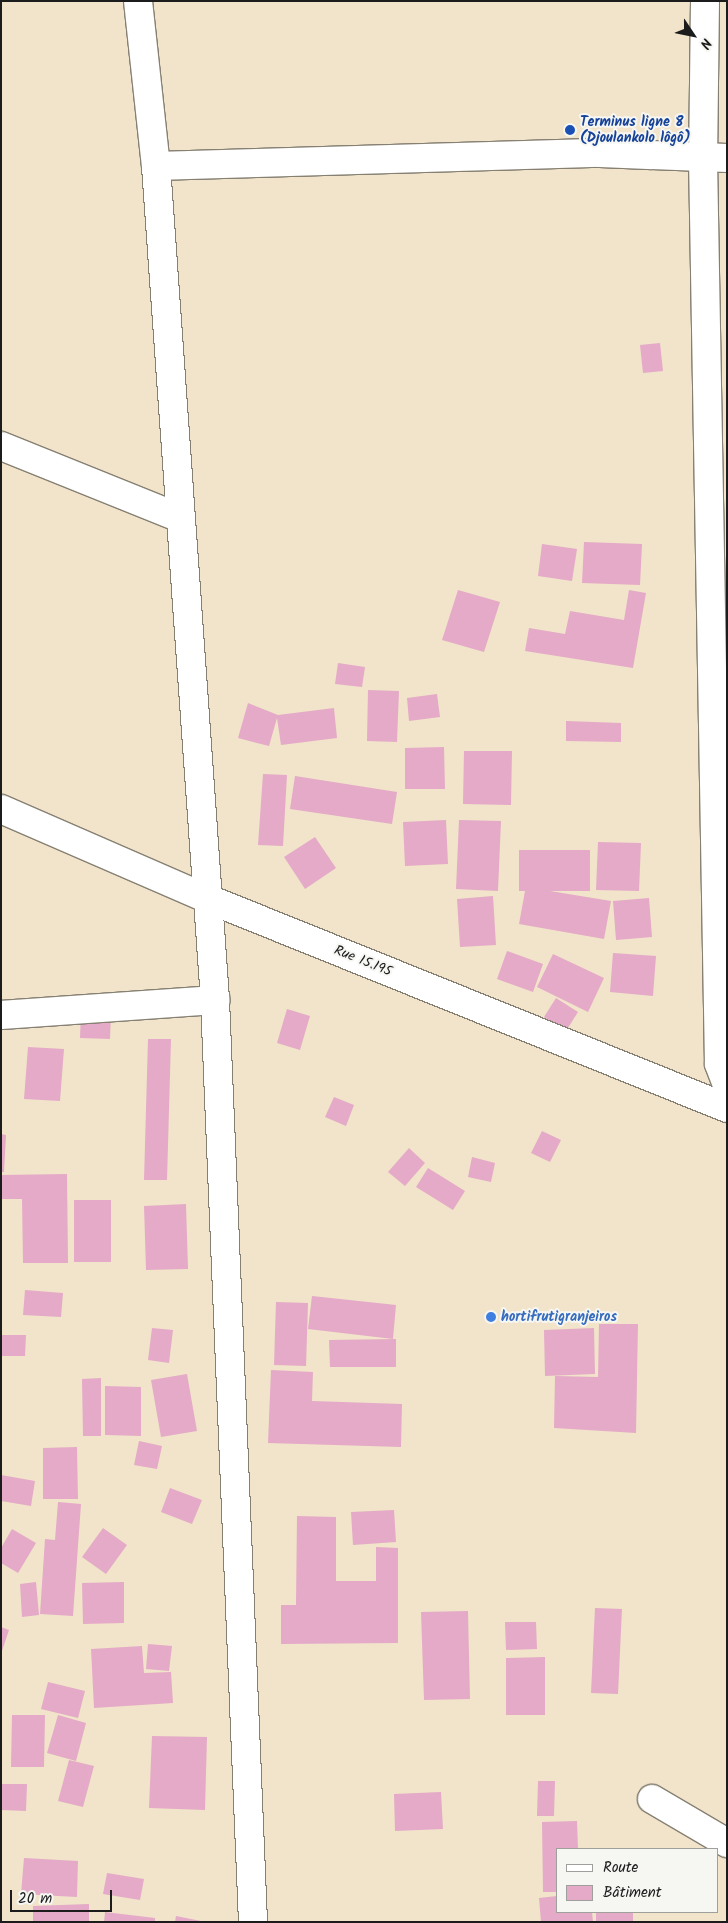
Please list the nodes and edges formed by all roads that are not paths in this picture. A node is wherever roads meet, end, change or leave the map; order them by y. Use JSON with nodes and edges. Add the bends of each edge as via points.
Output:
{"nodes":[{"id":1,"x":138,"y":1,"type":"edge"},
{"id":2,"x":705,"y":1,"type":"edge"},
{"id":3,"x":715,"y":158,"type":"edge"},
{"id":4,"x":156,"y":166,"type":"junction"},
{"id":5,"x":1,"y":446,"type":"edge"},
{"id":6,"x":178,"y":516,"type":"junction"},
{"id":7,"x":1,"y":809,"type":"edge"},
{"id":8,"x":206,"y":898,"type":"junction"},
{"id":9,"x":215,"y":1000,"type":"junction"},
{"id":10,"x":1,"y":1015,"type":"edge"},
{"id":11,"x":727,"y":1085,"type":"edge"},
{"id":12,"x":727,"y":1108,"type":"edge"},
{"id":13,"x":652,"y":1799,"type":"dead end"},
{"id":14,"x":727,"y":1843,"type":"edge"},
{"id":15,"x":252,"y":1922,"type":"edge"}],
"edges":[{"from":1,"to":4,"type":"street"},
{"from":2,"to":3,"type":"street"},
{"from":3,"to":4,"type":"street","via":[[600,153]]},
{"from":3,"to":11,"type":"street","via":[[719,1064]]},
{"from":4,"to":6,"type":"street"},
{"from":5,"to":6,"type":"street"},
{"from":6,"to":8,"type":"street"},
{"from":7,"to":8,"type":"street","name":"Rue 15.195"},
{"from":8,"to":9,"type":"street"},
{"from":8,"to":12,"type":"street","name":"Rue 15.195"},
{"from":9,"to":10,"type":"street"},
{"from":9,"to":15,"type":"street"},
{"from":13,"to":14,"type":"street"}]}
